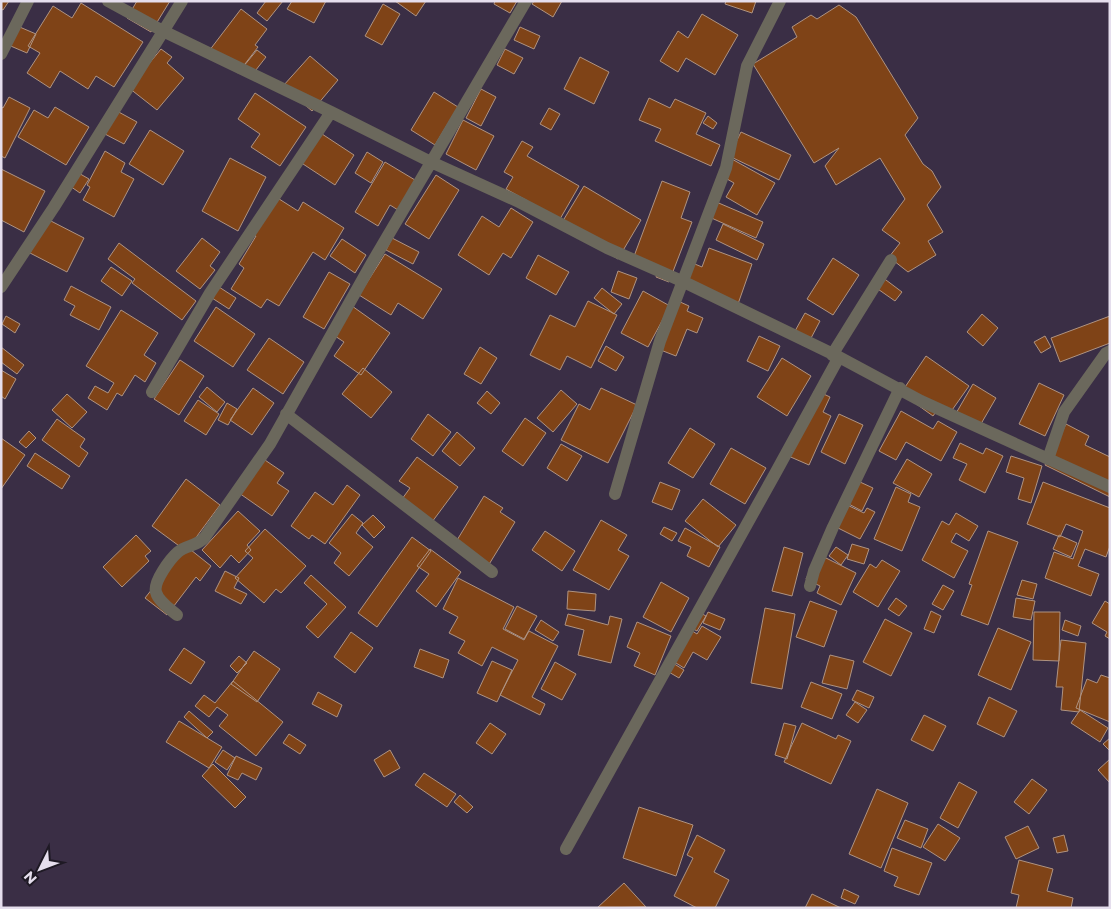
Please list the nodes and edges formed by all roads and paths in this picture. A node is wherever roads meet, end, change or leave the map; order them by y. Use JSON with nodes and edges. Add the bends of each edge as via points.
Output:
{"nodes":[{"id":1,"x":28,"y":1,"type":"edge"},
{"id":2,"x":108,"y":1,"type":"edge"},
{"id":3,"x":182,"y":1,"type":"edge"},
{"id":4,"x":526,"y":1,"type":"edge"},
{"id":5,"x":780,"y":1,"type":"edge"},
{"id":6,"x":163,"y":31,"type":"junction"},
{"id":7,"x":1,"y":54,"type":"edge"},
{"id":8,"x":331,"y":112,"type":"junction"},
{"id":9,"x":431,"y":162,"type":"junction"},
{"id":10,"x":891,"y":260,"type":"dead end"},
{"id":11,"x":684,"y":282,"type":"junction"},
{"id":12,"x":1,"y":287,"type":"edge"},
{"id":13,"x":1110,"y":351,"type":"edge"},
{"id":14,"x":836,"y":356,"type":"junction"},
{"id":15,"x":900,"y":388,"type":"junction"},
{"id":16,"x":152,"y":392,"type":"dead end"},
{"id":17,"x":286,"y":414,"type":"junction"},
{"id":18,"x":1048,"y":460,"type":"junction"},
{"id":19,"x":1110,"y":487,"type":"edge"},
{"id":20,"x":615,"y":494,"type":"dead end"},
{"id":21,"x":492,"y":572,"type":"dead end"},
{"id":22,"x":810,"y":586,"type":"dead end"},
{"id":23,"x":177,"y":615,"type":"dead end"},
{"id":24,"x":566,"y":849,"type":"dead end"}],
"edges":[{"from":1,"to":7,"type":"street"},
{"from":2,"to":6,"type":"street"},
{"from":3,"to":6,"type":"street"},
{"from":4,"to":9,"type":"street"},
{"from":5,"to":11,"type":"street","via":[[747,66],[726,168]]},
{"from":6,"to":8,"type":"street"},
{"from":6,"to":12,"type":"street"},
{"from":8,"to":9,"type":"street"},
{"from":8,"to":16,"type":"street","via":[[210,293]]},
{"from":9,"to":11,"type":"street"},
{"from":9,"to":17,"type":"street"},
{"from":10,"to":14,"type":"street"},
{"from":11,"to":14,"type":"street"},
{"from":11,"to":20,"type":"street","via":[[660,341]]},
{"from":13,"to":18,"type":"street","via":[[1064,412]]},
{"from":14,"to":15,"type":"street"},
{"from":14,"to":24,"type":"street","via":[[776,472]]},
{"from":15,"to":18,"type":"street","via":[[921,401]]},
{"from":15,"to":22,"type":"street","via":[[833,527]]},
{"from":17,"to":21,"type":"street"},
{"from":17,"to":23,"type":"street","via":[[270,444],[205,537],[178,552],[163,570],[156,585],[156,594]]},
{"from":18,"to":19,"type":"street"}]}
